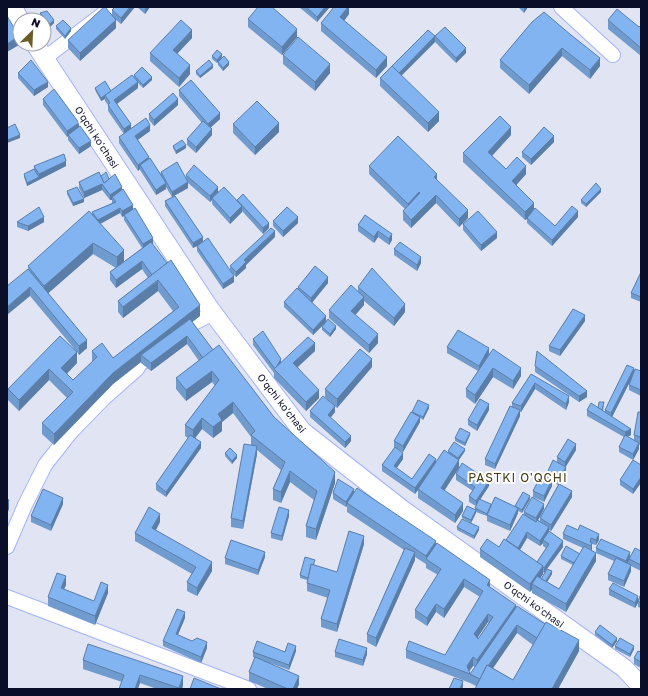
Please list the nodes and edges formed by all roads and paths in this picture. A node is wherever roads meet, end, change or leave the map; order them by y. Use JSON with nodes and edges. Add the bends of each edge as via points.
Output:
{"nodes":[{"id":1,"x":112,"y":7,"type":"edge"},
{"id":2,"x":561,"y":7,"type":"edge"},
{"id":3,"x":52,"y":44,"type":"edge"},
{"id":4,"x":41,"y":52,"type":"edge"},
{"id":5,"x":613,"y":55,"type":"dead end"},
{"id":6,"x":213,"y":313,"type":"junction"},
{"id":7,"x":7,"y":547,"type":"edge"},
{"id":8,"x":7,"y":597,"type":"edge"},
{"id":9,"x":641,"y":686,"type":"edge"},
{"id":10,"x":249,"y":689,"type":"edge"}],
"edges":[{"from":1,"to":3,"type":"street"},
{"from":2,"to":5,"type":"street"},
{"from":4,"to":6,"type":"main road","name":"Oʻqchi koʻchasi"},
{"from":6,"to":7,"type":"street","via":[[192,324],[140,364],[71,432],[45,465]]},
{"from":6,"to":9,"type":"main road","name":"Oʻqchi koʻchasi","via":[[302,431],[403,510],[624,668]]},
{"from":8,"to":10,"type":"street"}]}
